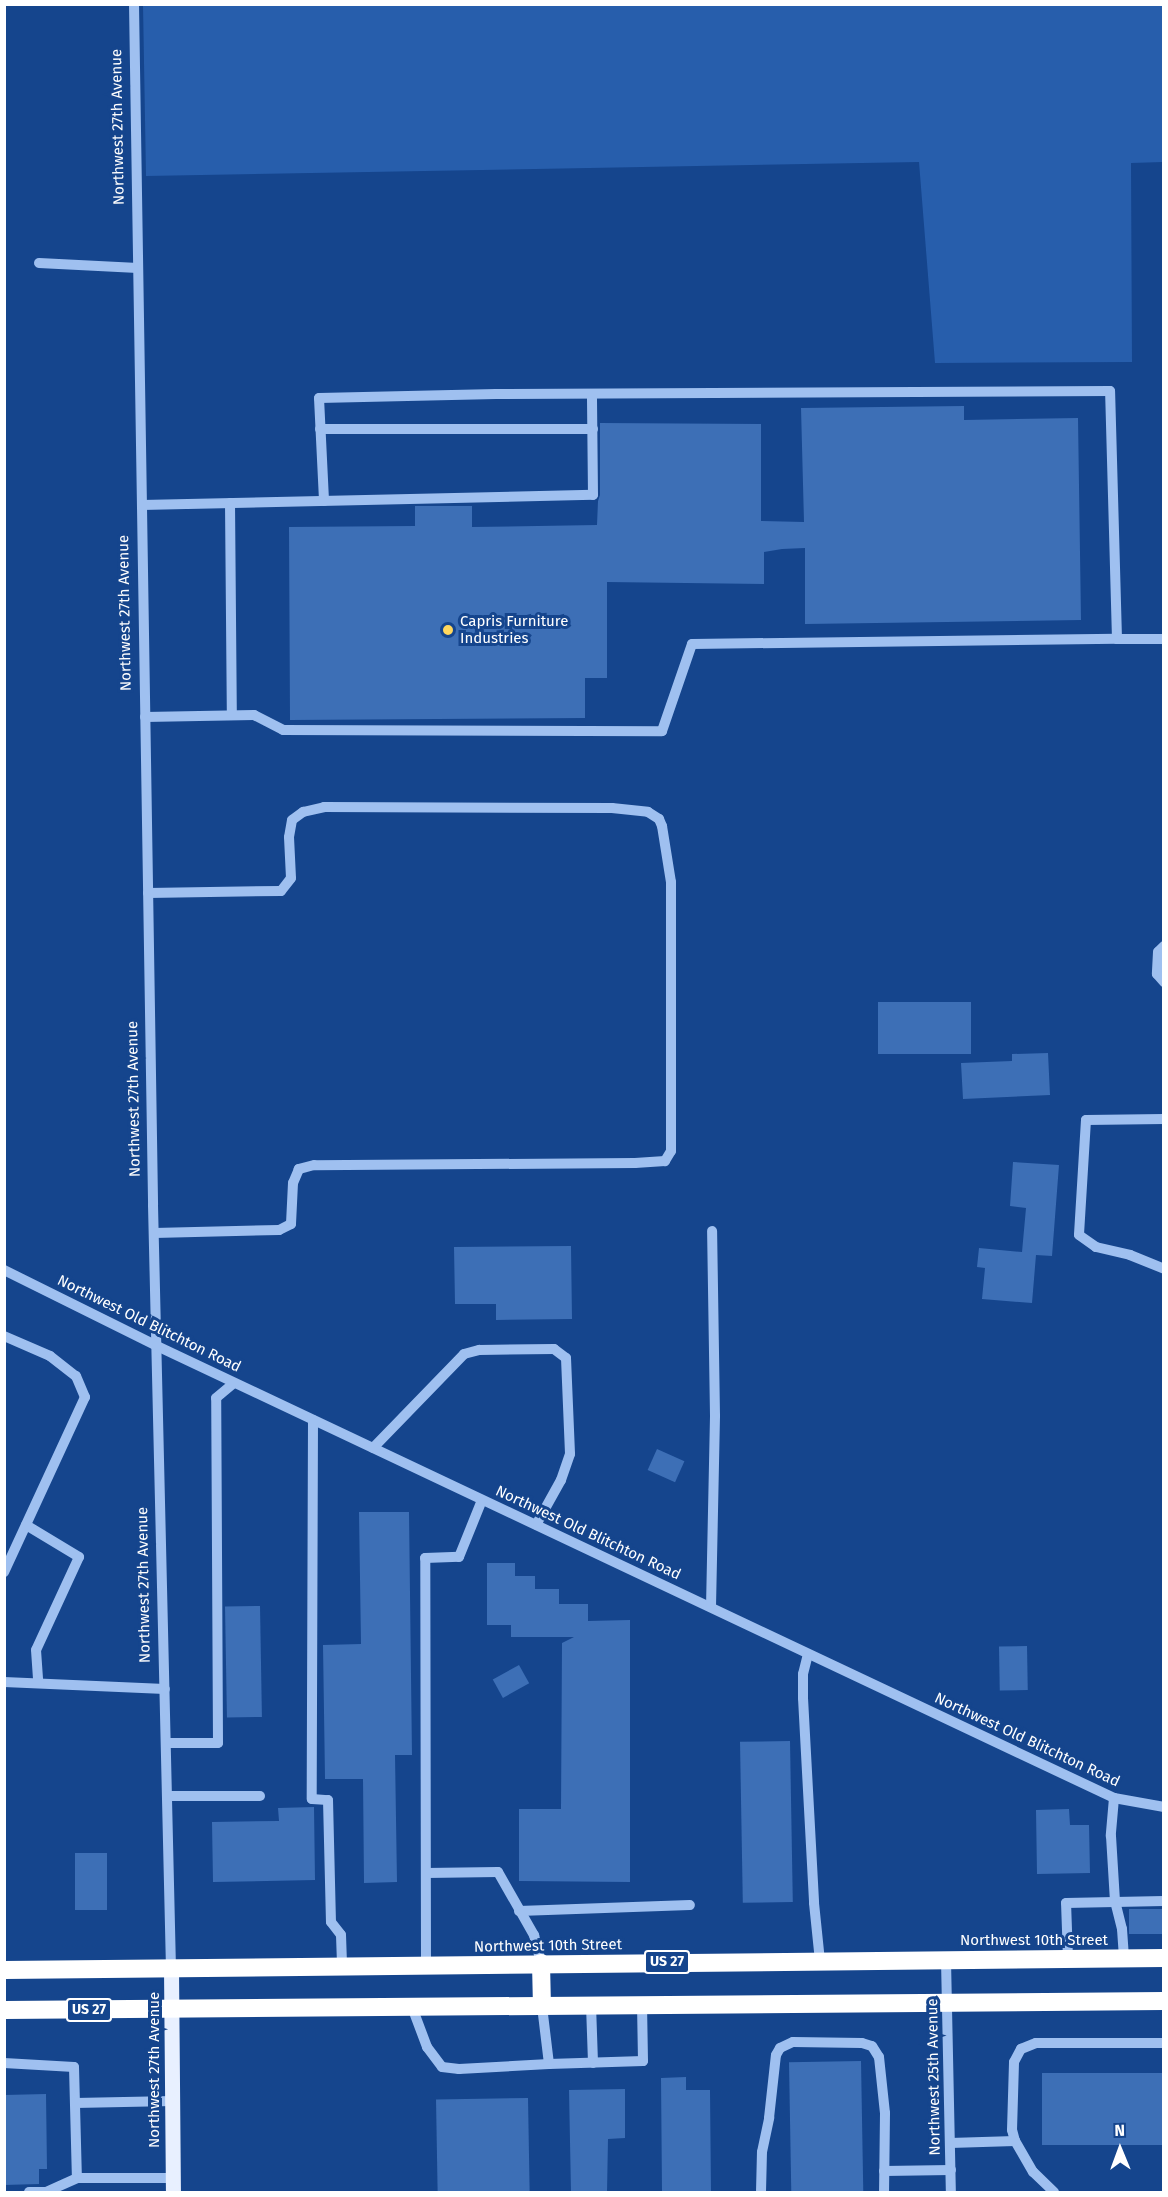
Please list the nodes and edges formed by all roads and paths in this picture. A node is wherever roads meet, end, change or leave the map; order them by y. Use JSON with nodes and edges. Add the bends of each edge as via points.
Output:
{"nodes":[{"id":1,"x":134,"y":4,"type":"edge"},
{"id":2,"x":39,"y":263,"type":"dead end"},
{"id":3,"x":138,"y":268,"type":"junction"},
{"id":4,"x":592,"y":394,"type":"junction"},
{"id":5,"x":320,"y":429,"type":"junction"},
{"id":6,"x":592,"y":429,"type":"junction"},
{"id":7,"x":324,"y":501,"type":"junction"},
{"id":8,"x":230,"y":503,"type":"junction"},
{"id":9,"x":142,"y":505,"type":"junction"},
{"id":10,"x":1117,"y":639,"type":"junction"},
{"id":11,"x":1164,"y":639,"type":"edge"},
{"id":12,"x":232,"y":715,"type":"junction"},
{"id":13,"x":145,"y":717,"type":"junction"},
{"id":14,"x":148,"y":893,"type":"junction"},
{"id":15,"x":1164,"y":946,"type":"edge"},
{"id":16,"x":1164,"y":982,"type":"edge"},
{"id":17,"x":1164,"y":1119,"type":"edge"},
{"id":18,"x":712,"y":1231,"type":"dead end"},
{"id":19,"x":154,"y":1233,"type":"junction"},
{"id":20,"x":1164,"y":1269,"type":"edge"},
{"id":21,"x":4,"y":1270,"type":"edge"},
{"id":22,"x":4,"y":1336,"type":"edge"},
{"id":23,"x":157,"y":1346,"type":"junction"},
{"id":24,"x":234,"y":1383,"type":"junction"},
{"id":25,"x":313,"y":1420,"type":"junction"},
{"id":26,"x":373,"y":1448,"type":"junction"},
{"id":27,"x":482,"y":1500,"type":"junction"},
{"id":28,"x":26,"y":1525,"type":"junction"},
{"id":29,"x":536,"y":1525,"type":"junction"},
{"id":30,"x":4,"y":1572,"type":"edge"},
{"id":31,"x":711,"y":1607,"type":"junction"},
{"id":32,"x":808,"y":1654,"type":"junction"},
{"id":33,"x":4,"y":1682,"type":"edge"},
{"id":34,"x":38,"y":1682,"type":"junction"},
{"id":35,"x":165,"y":1689,"type":"junction"},
{"id":36,"x":166,"y":1743,"type":"junction"},
{"id":37,"x":167,"y":1796,"type":"junction"},
{"id":38,"x":260,"y":1796,"type":"dead end"},
{"id":39,"x":1114,"y":1798,"type":"junction"},
{"id":40,"x":1164,"y":1807,"type":"edge"},
{"id":41,"x":426,"y":1873,"type":"junction"},
{"id":42,"x":1116,"y":1901,"type":"junction"},
{"id":43,"x":1164,"y":1901,"type":"edge"},
{"id":44,"x":690,"y":1905,"type":"dead end"},
{"id":45,"x":519,"y":1911,"type":"junction"},
{"id":46,"x":1164,"y":1958,"type":"edge"},
{"id":47,"x":1068,"y":1959,"type":"junction"},
{"id":48,"x":1124,"y":1959,"type":"junction"},
{"id":49,"x":946,"y":1960,"type":"junction"},
{"id":50,"x":820,"y":1961,"type":"junction"},
{"id":51,"x":541,"y":1964,"type":"junction"},
{"id":52,"x":426,"y":1965,"type":"junction"},
{"id":53,"x":342,"y":1966,"type":"junction"},
{"id":54,"x":171,"y":1968,"type":"junction"},
{"id":55,"x":4,"y":1970,"type":"edge"},
{"id":56,"x":1164,"y":2001,"type":"edge"},
{"id":57,"x":947,"y":2003,"type":"junction"},
{"id":58,"x":591,"y":2005,"type":"junction"},
{"id":59,"x":642,"y":2005,"type":"junction"},
{"id":60,"x":542,"y":2006,"type":"junction"},
{"id":61,"x":412,"y":2007,"type":"junction"},
{"id":62,"x":4,"y":2010,"type":"edge"},
{"id":63,"x":172,"y":2010,"type":"junction"},
{"id":64,"x":1164,"y":2043,"type":"edge"},
{"id":65,"x":4,"y":2063,"type":"edge"},
{"id":66,"x":593,"y":2063,"type":"junction"},
{"id":67,"x":549,"y":2064,"type":"junction"},
{"id":68,"x":173,"y":2101,"type":"junction"},
{"id":69,"x":75,"y":2103,"type":"junction"},
{"id":70,"x":1015,"y":2141,"type":"junction"},
{"id":71,"x":950,"y":2143,"type":"junction"},
{"id":72,"x":951,"y":2170,"type":"junction"},
{"id":73,"x":884,"y":2171,"type":"junction"},
{"id":74,"x":77,"y":2178,"type":"junction"},
{"id":75,"x":173,"y":2185,"type":"edge"},
{"id":76,"x":29,"y":2193,"type":"edge"},
{"id":77,"x":761,"y":2193,"type":"edge"},
{"id":78,"x":884,"y":2193,"type":"edge"},
{"id":79,"x":951,"y":2193,"type":"edge"},
{"id":80,"x":1054,"y":2193,"type":"edge"}],
"edges":[{"from":1,"to":3,"type":"street","name":"Northwest 27th Avenue"},
{"from":2,"to":3,"type":"street"},
{"from":3,"to":9,"type":"street","name":"Northwest 27th Avenue"},
{"from":4,"to":5,"type":"street","via":[[319,398]]},
{"from":4,"to":6,"type":"street"},
{"from":4,"to":10,"type":"street","via":[[1110,391]]},
{"from":5,"to":6,"type":"street"},
{"from":5,"to":7,"type":"street"},
{"from":6,"to":7,"type":"street","via":[[593,495]]},
{"from":7,"to":8,"type":"street"},
{"from":8,"to":9,"type":"street"},
{"from":8,"to":12,"type":"street"},
{"from":9,"to":13,"type":"street","name":"Northwest 27th Avenue"},
{"from":10,"to":11,"type":"street"},
{"from":10,"to":12,"type":"street","via":[[692,644],[662,731],[283,730],[254,715]]},
{"from":12,"to":13,"type":"street"},
{"from":13,"to":14,"type":"street","name":"Northwest 27th Avenue"},
{"from":14,"to":19,"type":"street","name":"Northwest 27th Avenue"},
{"from":14,"to":19,"type":"street","via":[[281,891],[291,878],[292,820],[303,812],[324,807],[612,808],[648,812],[662,826],[670,882],[671,1151],[665,1161],[314,1165],[299,1169],[293,1182],[291,1224],[279,1230]]},
{"from":15,"to":16,"type":"street","via":[[1158,952],[1157,974]]},
{"from":17,"to":20,"type":"street","via":[[1086,1120],[1079,1235],[1096,1248],[1130,1255]]},
{"from":18,"to":31,"type":"street","via":[[715,1416]]},
{"from":19,"to":23,"type":"street","name":"Northwest 27th Avenue"},
{"from":21,"to":23,"type":"street","name":"Northwest Old Blitchton Road"},
{"from":22,"to":28,"type":"street","via":[[50,1356],[76,1376],[85,1397]]},
{"from":23,"to":24,"type":"street","name":"Northwest Old Blitchton Road"},
{"from":23,"to":35,"type":"street","name":"Northwest 27th Avenue"},
{"from":24,"to":25,"type":"street","name":"Northwest Old Blitchton Road"},
{"from":24,"to":36,"type":"street","via":[[216,1398],[218,1743]]},
{"from":25,"to":26,"type":"street","name":"Northwest Old Blitchton Road"},
{"from":25,"to":53,"type":"street","via":[[312,1799],[328,1800],[331,1922],[341,1935]]},
{"from":26,"to":27,"type":"street","name":"Northwest Old Blitchton Road"},
{"from":26,"to":29,"type":"street","via":[[464,1354],[479,1350],[554,1349],[566,1358],[570,1454]]},
{"from":27,"to":29,"type":"street","name":"Northwest Old Blitchton Road"},
{"from":27,"to":41,"type":"street","via":[[459,1557],[425,1558]]},
{"from":28,"to":30,"type":"street"},
{"from":28,"to":34,"type":"street","via":[[79,1557],[36,1650]]},
{"from":29,"to":31,"type":"street","name":"Northwest Old Blitchton Road"},
{"from":31,"to":32,"type":"street","name":"Northwest Old Blitchton Road"},
{"from":32,"to":39,"type":"street","name":"Northwest Old Blitchton Road"},
{"from":32,"to":50,"type":"street","via":[[803,1698]]},
{"from":33,"to":34,"type":"street"},
{"from":34,"to":35,"type":"street"},
{"from":35,"to":36,"type":"street","name":"Northwest 27th Avenue"},
{"from":36,"to":37,"type":"street","name":"Northwest 27th Avenue"},
{"from":37,"to":38,"type":"street"},
{"from":37,"to":54,"type":"street","name":"Northwest 27th Avenue"},
{"from":39,"to":40,"type":"street","name":"Northwest Old Blitchton Road"},
{"from":39,"to":42,"type":"street","via":[[1111,1836]]},
{"from":41,"to":45,"type":"street","via":[[498,1872]]},
{"from":41,"to":52,"type":"street"},
{"from":42,"to":43,"type":"street"},
{"from":42,"to":47,"type":"street","via":[[1066,1904]]},
{"from":42,"to":48,"type":"street"},
{"from":44,"to":45,"type":"street"},
{"from":45,"to":51,"type":"street","via":[[534,1935]]},
{"from":46,"to":48,"type":"highway","name":"Northwest 10th Street","number":"US 27"},
{"from":47,"to":48,"type":"highway","name":"Northwest 10th Street","number":"US 27"},
{"from":47,"to":49,"type":"highway","name":"Northwest 10th Street","number":"US 27"},
{"from":49,"to":50,"type":"highway","name":"Northwest 10th Street","number":"US 27"},
{"from":49,"to":57,"type":"street","name":"Northwest 25th Avenue"},
{"from":50,"to":51,"type":"highway","name":"Northwest 10th Street","number":"US 27"},
{"from":51,"to":52,"type":"highway","name":"Northwest 10th Street","number":"US 27"},
{"from":51,"to":60,"type":"highway"},
{"from":52,"to":53,"type":"highway","name":"Northwest 10th Street","number":"US 27"},
{"from":53,"to":54,"type":"highway","name":"Northwest 10th Street","number":"US 27"},
{"from":54,"to":55,"type":"highway","name":"Northwest 10th Street","number":"US 27"},
{"from":54,"to":63,"type":"main road","name":"Northwest 27th Avenue"},
{"from":56,"to":57,"type":"highway","number":"US 27"},
{"from":57,"to":59,"type":"highway","number":"US 27"},
{"from":57,"to":71,"type":"street","name":"Northwest 25th Avenue"},
{"from":58,"to":59,"type":"highway","number":"US 27"},
{"from":58,"to":60,"type":"highway","number":"US 27"},
{"from":58,"to":66,"type":"street"},
{"from":59,"to":66,"type":"street","via":[[643,2061]]},
{"from":60,"to":61,"type":"highway","number":"US 27"},
{"from":60,"to":67,"type":"street"},
{"from":61,"to":63,"type":"highway","number":"US 27"},
{"from":61,"to":67,"type":"street","via":[[427,2047],[442,2067]]},
{"from":62,"to":63,"type":"highway","number":"US 27"},
{"from":63,"to":68,"type":"main road","name":"Northwest 27th Avenue"},
{"from":64,"to":70,"type":"street","via":[[1036,2043],[1021,2049],[1014,2062]]},
{"from":65,"to":69,"type":"street","via":[[74,2067]]},
{"from":66,"to":67,"type":"street"},
{"from":68,"to":69,"type":"street"},
{"from":68,"to":75,"type":"main road","name":"Northwest 27th Avenue"},
{"from":69,"to":74,"type":"street"},
{"from":70,"to":71,"type":"street"},
{"from":70,"to":80,"type":"street","via":[[1033,2172]]},
{"from":71,"to":72,"type":"street","name":"Northwest 25th Avenue"},
{"from":72,"to":73,"type":"street"},
{"from":72,"to":79,"type":"street","name":"Northwest 25th Avenue"},
{"from":73,"to":77,"type":"street","via":[[885,2113],[879,2057],[872,2046],[793,2042],[780,2048],[776,2055],[762,2152]]},
{"from":73,"to":78,"type":"street"},
{"from":74,"to":75,"type":"street"},
{"from":74,"to":76,"type":"street","via":[[46,2192]]}]}
